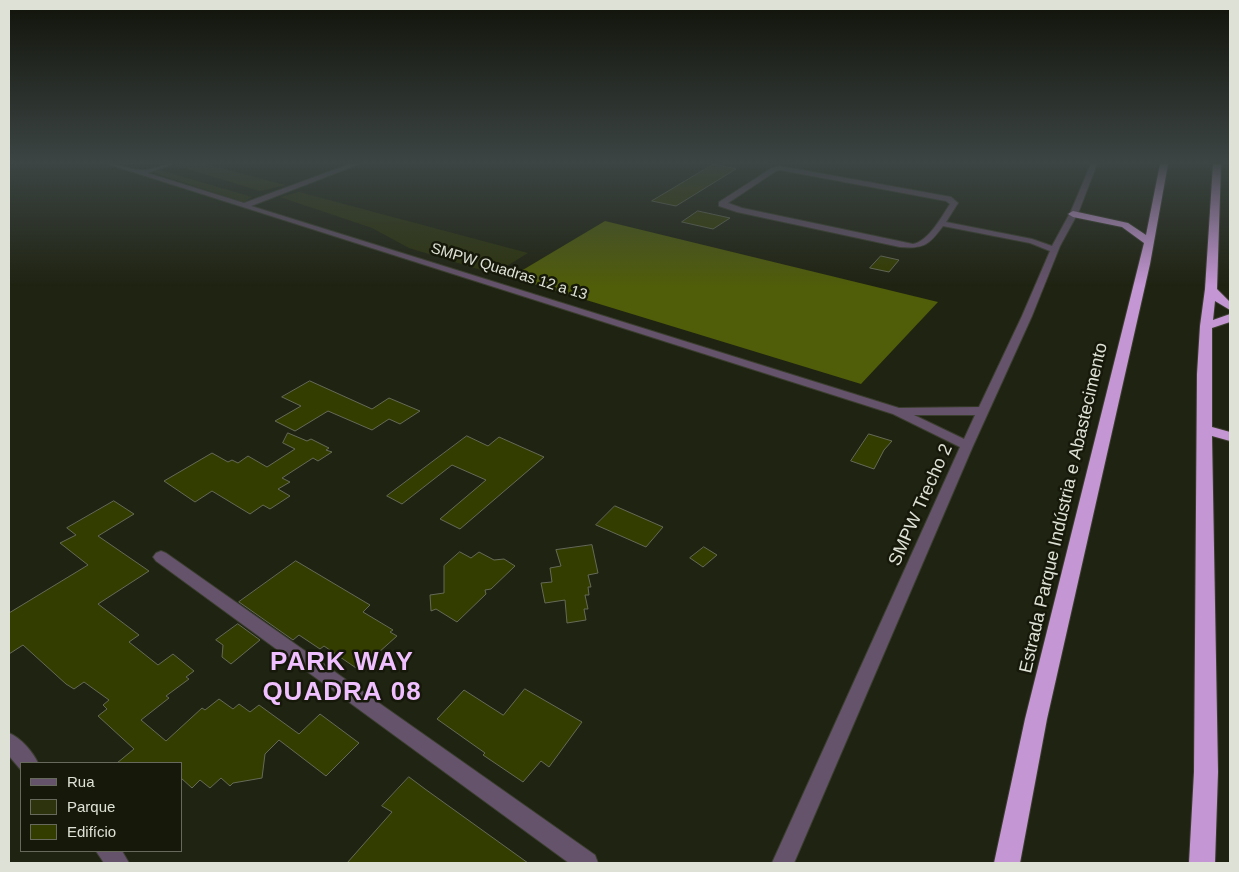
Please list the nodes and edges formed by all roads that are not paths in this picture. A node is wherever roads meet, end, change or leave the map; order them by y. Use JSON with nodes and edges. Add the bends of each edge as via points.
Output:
{"nodes":[{"id":1,"x":239,"y":205,"type":"edge"},
{"id":2,"x":247,"y":205,"type":"edge"},
{"id":3,"x":724,"y":205,"type":"edge"},
{"id":4,"x":953,"y":205,"type":"edge"},
{"id":5,"x":1077,"y":205,"type":"edge"},
{"id":6,"x":1151,"y":205,"type":"edge"},
{"id":7,"x":1215,"y":205,"type":"edge"},
{"id":8,"x":243,"y":206,"type":"junction"},
{"id":9,"x":1074,"y":213,"type":"junction"},
{"id":10,"x":1147,"y":218,"type":"junction"},
{"id":11,"x":941,"y":223,"type":"junction"},
{"id":12,"x":1149,"y":242,"type":"junction"},
{"id":13,"x":1056,"y":246,"type":"junction"},
{"id":14,"x":1211,"y":289,"type":"junction"},
{"id":15,"x":1230,"y":307,"type":"edge"},
{"id":16,"x":1230,"y":318,"type":"edge"},
{"id":17,"x":1206,"y":326,"type":"junction"},
{"id":18,"x":897,"y":411,"type":"junction"},
{"id":19,"x":984,"y":411,"type":"junction"},
{"id":20,"x":1203,"y":429,"type":"junction"},
{"id":21,"x":1230,"y":436,"type":"edge"},
{"id":22,"x":967,"y":446,"type":"junction"},
{"id":23,"x":161,"y":557,"type":"dead end"},
{"id":24,"x":9,"y":742,"type":"edge"},
{"id":25,"x":27,"y":762,"type":"edge"},
{"id":26,"x":108,"y":852,"type":"edge"},
{"id":27,"x":118,"y":863,"type":"edge"},
{"id":28,"x":587,"y":863,"type":"edge"},
{"id":29,"x":783,"y":863,"type":"edge"},
{"id":30,"x":1006,"y":863,"type":"edge"},
{"id":31,"x":1202,"y":863,"type":"edge"}],
"edges":[{"from":1,"to":8,"type":"street","name":"SMPW Quadras 12 a 13"},
{"from":2,"to":8,"type":"street"},
{"from":3,"to":11,"type":"street","via":[[909,246],[920,245]]},
{"from":4,"to":11,"type":"street"},
{"from":5,"to":9,"type":"street","name":"SMPW Trecho 2"},
{"from":6,"to":10,"type":"highway","name":"Estrada Parque Indústria e Abastecimento"},
{"from":7,"to":14,"type":"highway"},
{"from":8,"to":18,"type":"street","name":"SMPW Quadras 12 a 13"},
{"from":9,"to":10,"type":"highway","via":[[1120,221]]},
{"from":9,"to":12,"type":"highway","via":[[1125,225]]},
{"from":9,"to":13,"type":"street","name":"SMPW Trecho 2"},
{"from":10,"to":12,"type":"highway","name":"Estrada Parque Indústria e Abastecimento"},
{"from":11,"to":13,"type":"street"},
{"from":12,"to":30,"type":"highway","name":"Estrada Parque Indústria e Abastecimento","via":[[1036,719]]},
{"from":13,"to":19,"type":"street","name":"SMPW Trecho 2"},
{"from":14,"to":15,"type":"highway"},
{"from":14,"to":17,"type":"highway"},
{"from":16,"to":17,"type":"highway"},
{"from":17,"to":20,"type":"highway"},
{"from":18,"to":19,"type":"street","name":"SMPW Quadras 12 a 13"},
{"from":18,"to":22,"type":"street","name":"SMPW Quadras 12 a 13"},
{"from":19,"to":22,"type":"street","name":"SMPW Trecho 2"},
{"from":20,"to":21,"type":"highway"},
{"from":20,"to":31,"type":"highway","via":[[1206,772]]},
{"from":22,"to":29,"type":"street","name":"SMPW Trecho 2"},
{"from":23,"to":28,"type":"street"},
{"from":24,"to":25,"type":"street"},
{"from":26,"to":27,"type":"street"}]}
